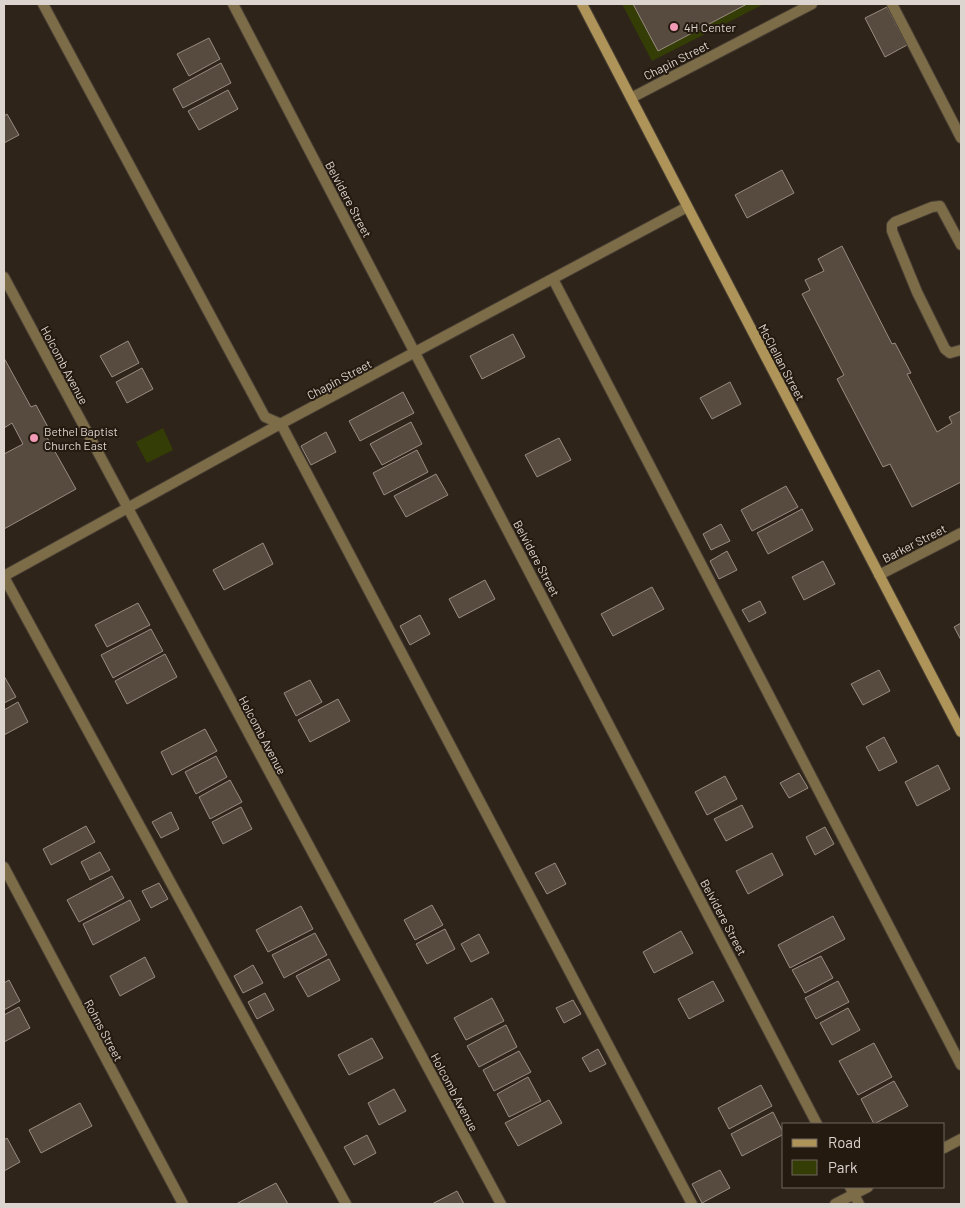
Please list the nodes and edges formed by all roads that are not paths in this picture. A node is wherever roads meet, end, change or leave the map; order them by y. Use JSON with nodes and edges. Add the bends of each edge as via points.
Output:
{"nodes":[{"id":1,"x":43,"y":4,"type":"edge"},
{"id":2,"x":233,"y":4,"type":"edge"},
{"id":3,"x":582,"y":4,"type":"edge"},
{"id":4,"x":812,"y":4,"type":"edge"},
{"id":5,"x":892,"y":4,"type":"edge"},
{"id":6,"x":631,"y":98,"type":"junction"},
{"id":7,"x":961,"y":138,"type":"edge"},
{"id":8,"x":687,"y":206,"type":"junction"},
{"id":9,"x":961,"y":245,"type":"edge"},
{"id":10,"x":4,"y":277,"type":"edge"},
{"id":11,"x":553,"y":279,"type":"junction"},
{"id":12,"x":961,"y":350,"type":"edge"},
{"id":13,"x":415,"y":352,"type":"junction"},
{"id":14,"x":280,"y":424,"type":"junction"},
{"id":15,"x":127,"y":508,"type":"junction"},
{"id":16,"x":961,"y":533,"type":"edge"},
{"id":17,"x":879,"y":575,"type":"junction"},
{"id":18,"x":4,"y":576,"type":"edge"},
{"id":19,"x":961,"y":732,"type":"edge"},
{"id":20,"x":4,"y":867,"type":"edge"},
{"id":21,"x":961,"y":1065,"type":"edge"},
{"id":22,"x":816,"y":1123,"type":"edge"},
{"id":23,"x":961,"y":1139,"type":"edge"},
{"id":24,"x":945,"y":1147,"type":"edge"},
{"id":25,"x":852,"y":1190,"type":"edge"},
{"id":26,"x":183,"y":1204,"type":"edge"},
{"id":27,"x":346,"y":1204,"type":"edge"},
{"id":28,"x":501,"y":1204,"type":"edge"},
{"id":29,"x":692,"y":1204,"type":"edge"},
{"id":30,"x":835,"y":1204,"type":"edge"},
{"id":31,"x":859,"y":1204,"type":"edge"}],
"edges":[{"from":1,"to":14,"type":"street","via":[[266,417]]},
{"from":2,"to":13,"type":"street","name":"Belvidere Street"},
{"from":3,"to":6,"type":"street","name":"McClellan Street"},
{"from":4,"to":6,"type":"street","name":"Chapin Street"},
{"from":5,"to":7,"type":"street"},
{"from":6,"to":8,"type":"street","name":"McClellan Street"},
{"from":8,"to":11,"type":"street","name":"Chapin Street"},
{"from":8,"to":17,"type":"street","name":"McClellan Street"},
{"from":9,"to":12,"type":"street","via":[[940,206],[932,206],[894,222],[892,226],[917,292],[945,349],[950,353]]},
{"from":10,"to":15,"type":"street","name":"Holcomb Avenue"},
{"from":11,"to":13,"type":"street","name":"Chapin Street"},
{"from":11,"to":21,"type":"street"},
{"from":13,"to":14,"type":"street","name":"Chapin Street"},
{"from":13,"to":22,"type":"street","name":"Belvidere Street"},
{"from":14,"to":15,"type":"street","name":"Chapin Street"},
{"from":14,"to":29,"type":"street"},
{"from":15,"to":18,"type":"street","name":"Chapin Street"},
{"from":15,"to":28,"type":"street","name":"Holcomb Avenue"},
{"from":16,"to":17,"type":"street","name":"Barker Street"},
{"from":17,"to":19,"type":"street","name":"McClellan Street"},
{"from":18,"to":27,"type":"street"},
{"from":20,"to":26,"type":"street","name":"Rohns Street"},
{"from":23,"to":24,"type":"street"},
{"from":25,"to":30,"type":"street"},
{"from":25,"to":31,"type":"street"}]}
